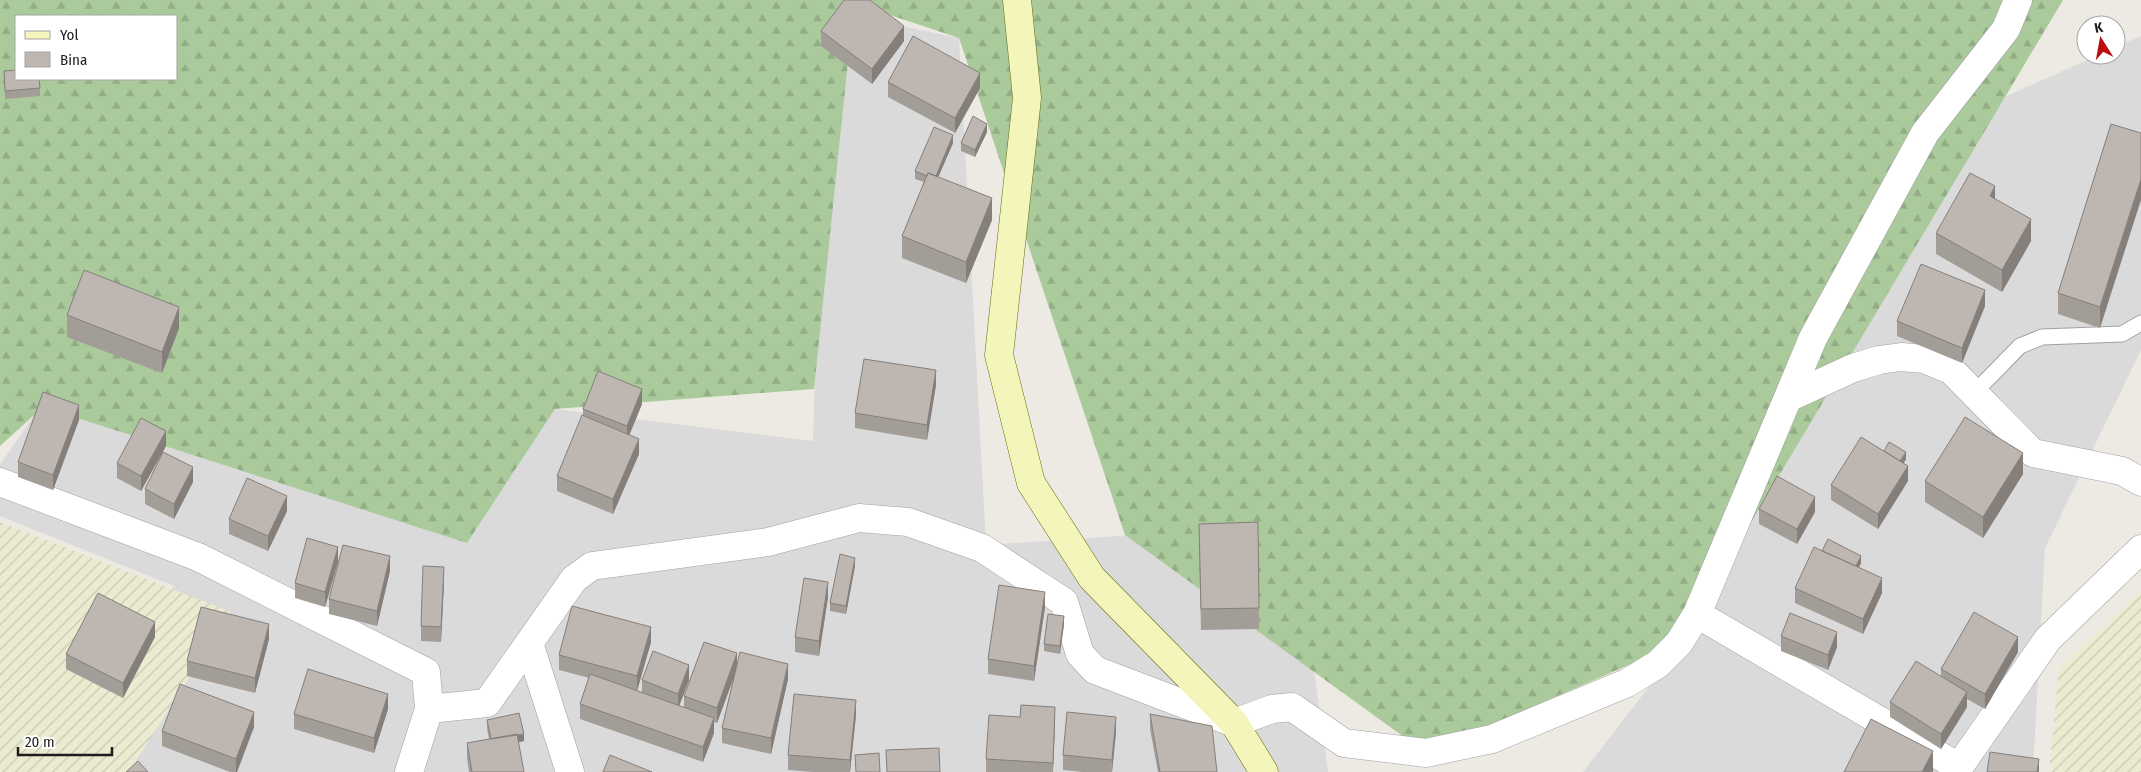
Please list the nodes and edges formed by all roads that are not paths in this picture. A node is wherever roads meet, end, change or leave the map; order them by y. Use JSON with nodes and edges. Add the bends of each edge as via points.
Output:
{"nodes":[{"id":1,"x":1017,"y":0,"type":"edge"},
{"id":2,"x":2018,"y":0,"type":"edge"},
{"id":3,"x":2141,"y":323,"type":"edge"},
{"id":4,"x":1974,"y":393,"type":"junction"},
{"id":5,"x":1788,"y":398,"type":"junction"},
{"id":6,"x":0,"y":482,"type":"edge"},
{"id":7,"x":2141,"y":482,"type":"edge"},
{"id":8,"x":2141,"y":549,"type":"edge"},
{"id":9,"x":1697,"y":614,"type":"junction"},
{"id":10,"x":529,"y":643,"type":"junction"},
{"id":11,"x":429,"y":709,"type":"junction"},
{"id":12,"x":1234,"y":723,"type":"junction"},
{"id":13,"x":1959,"y":770,"type":"edge"},
{"id":14,"x":409,"y":772,"type":"edge"},
{"id":15,"x":570,"y":772,"type":"edge"},
{"id":16,"x":1264,"y":772,"type":"edge"}],
"edges":[{"from":1,"to":12,"type":"street","via":[[1027,98],[999,355],[1031,483],[1092,578]]},
{"from":2,"to":5,"type":"street","via":[[2006,29],[1925,132],[1813,338]]},
{"from":3,"to":4,"type":"lane","via":[[2122,334],[2042,337],[2020,346]]},
{"from":4,"to":5,"type":"street","via":[[1951,370],[1924,359],[1901,357],[1853,368]]},
{"from":4,"to":7,"type":"street","via":[[2033,453],[2122,471]]},
{"from":5,"to":9,"type":"street"},
{"from":6,"to":11,"type":"street","via":[[198,557],[426,672]]},
{"from":8,"to":13,"type":"street","via":[[2048,639]]},
{"from":9,"to":12,"type":"street","via":[[1679,643],[1658,664],[1627,684],[1492,739],[1426,753],[1344,743],[1292,707],[1272,709]]},
{"from":9,"to":13,"type":"street"},
{"from":10,"to":11,"type":"street","via":[[487,703]]},
{"from":10,"to":12,"type":"street","via":[[574,579],[592,566],[768,542],[859,518],[908,522],[982,548],[1064,602],[1080,654],[1095,670]]},
{"from":10,"to":15,"type":"street"},
{"from":11,"to":14,"type":"street"},
{"from":12,"to":16,"type":"street"}]}
